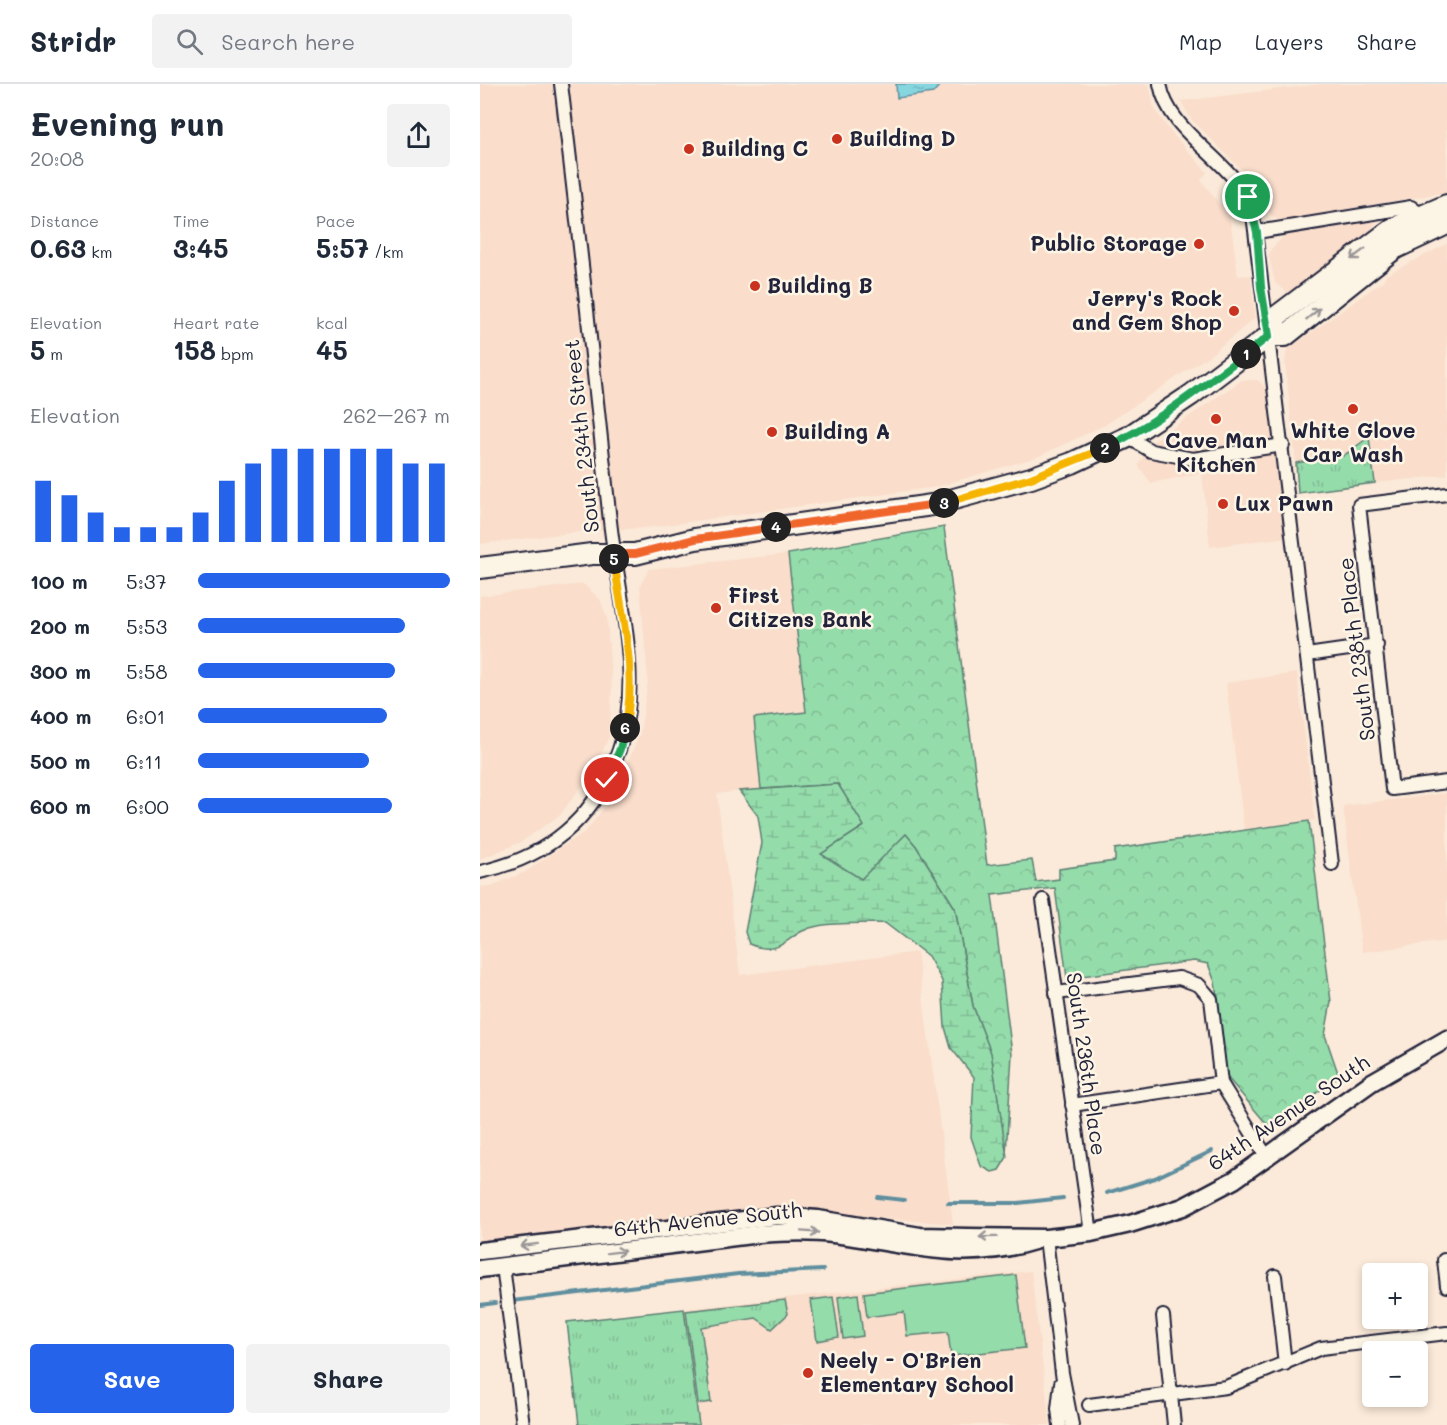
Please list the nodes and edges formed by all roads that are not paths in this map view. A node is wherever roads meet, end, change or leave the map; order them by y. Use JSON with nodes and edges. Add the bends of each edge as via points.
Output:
{"nodes":[{"id":1,"x":561,"y":84,"type":"edge"},
{"id":2,"x":1161,"y":84,"type":"edge"},
{"id":3,"x":1447,"y":205,"type":"edge"},
{"id":4,"x":1423,"y":223,"type":"junction"},
{"id":5,"x":1447,"y":224,"type":"edge"},
{"id":6,"x":1257,"y":232,"type":"junction"},
{"id":7,"x":1269,"y":336,"type":"junction"},
{"id":8,"x":1128,"y":437,"type":"junction"},
{"id":9,"x":1283,"y":445,"type":"junction"},
{"id":10,"x":1447,"y":494,"type":"edge"},
{"id":11,"x":614,"y":554,"type":"junction"},
{"id":12,"x":480,"y":568,"type":"edge"},
{"id":13,"x":1377,"y":645,"type":"junction"},
{"id":14,"x":1307,"y":655,"type":"junction"},
{"id":15,"x":1447,"y":782,"type":"edge"},
{"id":16,"x":1332,"y":864,"type":"dead end"},
{"id":17,"x":480,"y":872,"type":"edge"},
{"id":18,"x":1043,"y":900,"type":"dead end"},
{"id":19,"x":1056,"y":993,"type":"junction"},
{"id":20,"x":1447,"y":1039,"type":"edge"},
{"id":21,"x":1221,"y":1083,"type":"junction"},
{"id":22,"x":1072,"y":1105,"type":"junction"},
{"id":23,"x":1268,"y":1159,"type":"junction"},
{"id":24,"x":1090,"y":1233,"type":"junction"},
{"id":25,"x":1046,"y":1238,"type":"junction"},
{"id":26,"x":480,"y":1251,"type":"edge"},
{"id":27,"x":1447,"y":1260,"type":"edge"},
{"id":28,"x":503,"y":1266,"type":"junction"},
{"id":29,"x":480,"y":1269,"type":"edge"},
{"id":30,"x":1275,"y":1276,"type":"dead end"},
{"id":31,"x":1447,"y":1286,"type":"edge"},
{"id":32,"x":1163,"y":1316,"type":"dead end"},
{"id":33,"x":1447,"y":1333,"type":"edge"},
{"id":34,"x":1285,"y":1364,"type":"junction"},
{"id":35,"x":1062,"y":1373,"type":"junction"},
{"id":36,"x":1171,"y":1394,"type":"junction"},
{"id":37,"x":1089,"y":1405,"type":"dead end"},
{"id":38,"x":523,"y":1425,"type":"edge"},
{"id":39,"x":1060,"y":1425,"type":"edge"},
{"id":40,"x":1072,"y":1425,"type":"edge"},
{"id":41,"x":1174,"y":1425,"type":"edge"}],
"edges":[{"from":1,"to":11,"type":"street","name":"South 234th Street"},
{"from":2,"to":6,"type":"street","via":[[1173,116],[1248,197]]},
{"from":3,"to":4,"type":"main road"},
{"from":4,"to":5,"type":"main road"},
{"from":4,"to":6,"type":"street","via":[[1411,207]]},
{"from":7,"to":4,"type":"main road","one_way":true,"via":[[1285,336]]},
{"from":4,"to":7,"type":"main road","one_way":true,"via":[[1392,229],[1277,316]]},
{"from":6,"to":7,"type":"street"},
{"from":7,"to":8,"type":"main road"},
{"from":7,"to":9,"type":"street"},
{"from":8,"to":9,"type":"street","via":[[1151,452],[1193,459]]},
{"from":8,"to":11,"type":"main road","via":[[1072,463],[963,498],[695,539],[635,554]]},
{"from":9,"to":14,"type":"street"},
{"from":10,"to":13,"type":"street","name":"South 238th Place","via":[[1359,505]]},
{"from":11,"to":12,"type":"main road"},
{"from":11,"to":17,"type":"street","name":"South 234th Street","via":[[630,669],[630,699],[620,749],[607,780],[585,813],[559,838],[532,856]]},
{"from":13,"to":14,"type":"street"},
{"from":13,"to":15,"type":"street","name":"South 238th Place","via":[[1392,789]]},
{"from":14,"to":16,"type":"street"},
{"from":18,"to":19,"type":"street","name":"South 236th Place"},
{"from":19,"to":21,"type":"street","via":[[1179,978],[1199,985],[1211,999]]},
{"from":19,"to":22,"type":"street","name":"South 236th Place"},
{"from":20,"to":23,"type":"street","name":"64th Avenue South","via":[[1372,1082]]},
{"from":21,"to":22,"type":"street"},
{"from":21,"to":23,"type":"street"},
{"from":22,"to":24,"type":"street","name":"South 236th Place"},
{"from":23,"to":24,"type":"street","name":"64th Avenue South","via":[[1183,1207]]},
{"from":24,"to":25,"type":"street","name":"64th Avenue South"},
{"from":25,"to":26,"type":"street","name":"64th Avenue South","one_way":true,"via":[[920,1236],[777,1216]]},
{"from":28,"to":25,"type":"street","name":"64th Avenue South","one_way":true,"via":[[803,1231],[944,1253],[1005,1250]]},
{"from":25,"to":35,"type":"street"},
{"from":27,"to":31,"type":"street"},
{"from":28,"to":29,"type":"street","name":"64th Avenue South"},
{"from":28,"to":38,"type":"street"},
{"from":30,"to":34,"type":"street"},
{"from":32,"to":36,"type":"street"},
{"from":33,"to":34,"type":"street","via":[[1321,1348]]},
{"from":34,"to":36,"type":"street","via":[[1237,1384]]},
{"from":35,"to":39,"type":"street"},
{"from":35,"to":40,"type":"street"},
{"from":36,"to":37,"type":"street"},
{"from":36,"to":41,"type":"street"}]}
